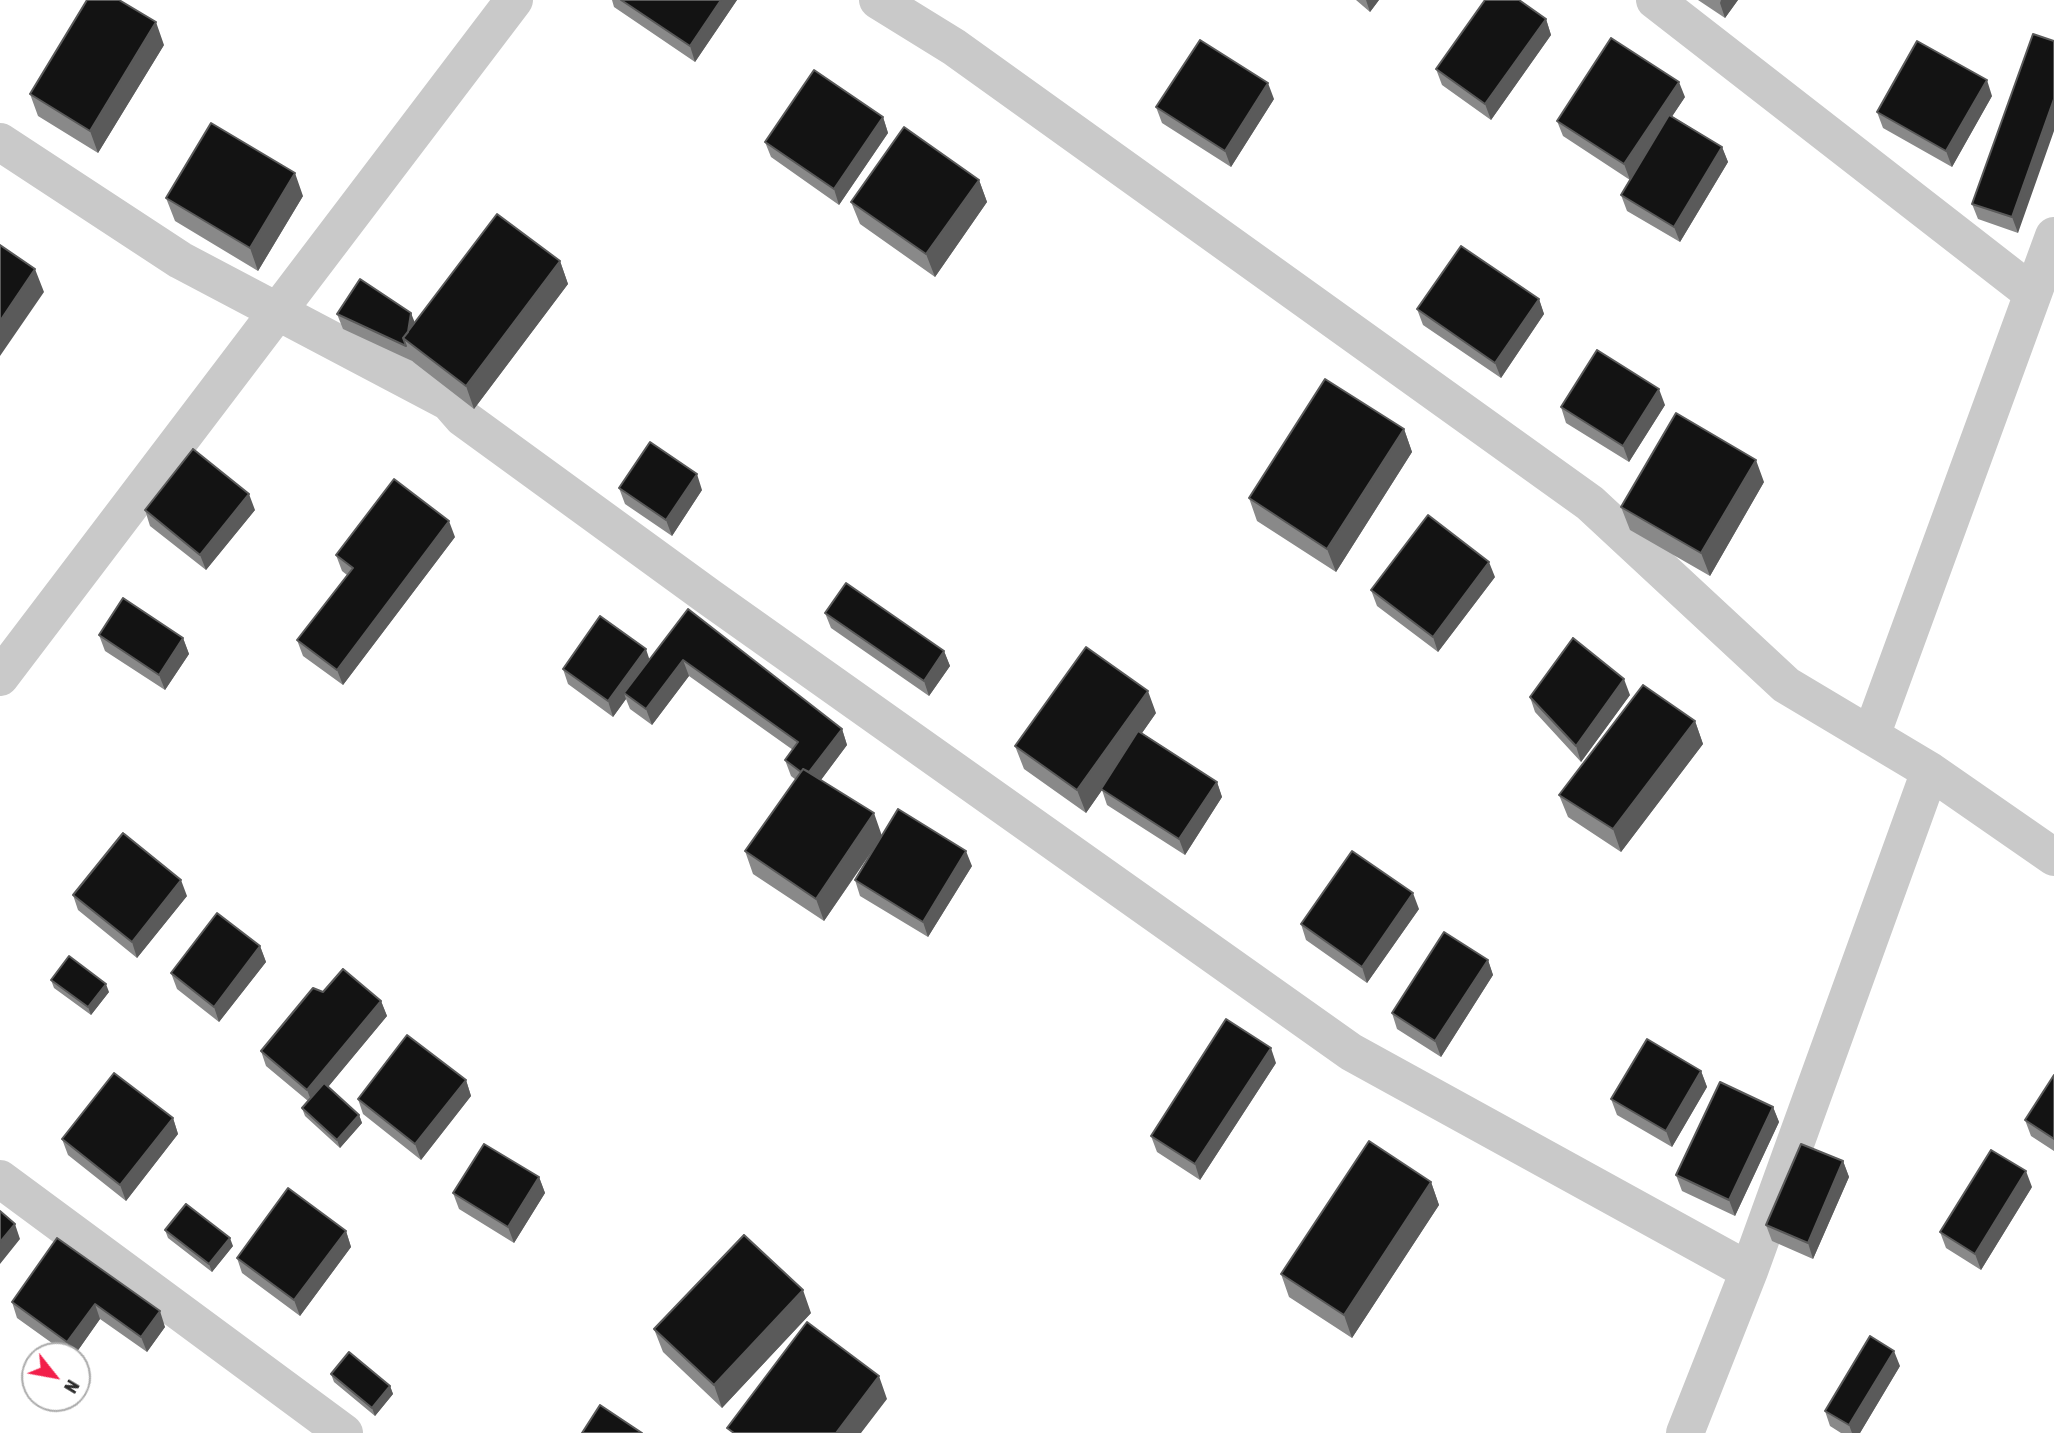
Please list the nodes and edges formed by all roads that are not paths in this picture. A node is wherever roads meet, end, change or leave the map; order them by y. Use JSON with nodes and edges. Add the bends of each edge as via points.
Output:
{"nodes":[{"id":1,"x":513,"y":0,"type":"edge"},
{"id":2,"x":878,"y":0,"type":"edge"},
{"id":3,"x":1655,"y":0,"type":"edge"},
{"id":4,"x":0,"y":142,"type":"edge"},
{"id":5,"x":2054,"y":236,"type":"edge"},
{"id":6,"x":2032,"y":293,"type":"junction"},
{"id":7,"x":277,"y":311,"type":"junction"},
{"id":8,"x":0,"y":677,"type":"edge"},
{"id":9,"x":1871,"y":736,"type":"junction"},
{"id":10,"x":1930,"y":771,"type":"junction"},
{"id":11,"x":2054,"y":857,"type":"edge"},
{"id":12,"x":0,"y":1179,"type":"edge"},
{"id":13,"x":1749,"y":1271,"type":"junction"},
{"id":14,"x":344,"y":1433,"type":"edge"},
{"id":15,"x":1685,"y":1433,"type":"edge"}],
"edges":[{"from":1,"to":7,"type":"street"},
{"from":2,"to":9,"type":"street","via":[[954,47],[1590,503],[1786,685]]},
{"from":3,"to":6,"type":"street"},
{"from":4,"to":7,"type":"street","via":[[180,260]]},
{"from":5,"to":6,"type":"street"},
{"from":6,"to":9,"type":"street"},
{"from":7,"to":8,"type":"street"},
{"from":7,"to":13,"type":"street","via":[[449,402],[463,418],[709,597],[1351,1052]]},
{"from":9,"to":10,"type":"street"},
{"from":10,"to":11,"type":"street"},
{"from":10,"to":13,"type":"street"},
{"from":12,"to":14,"type":"street"},
{"from":13,"to":15,"type":"street"}]}
